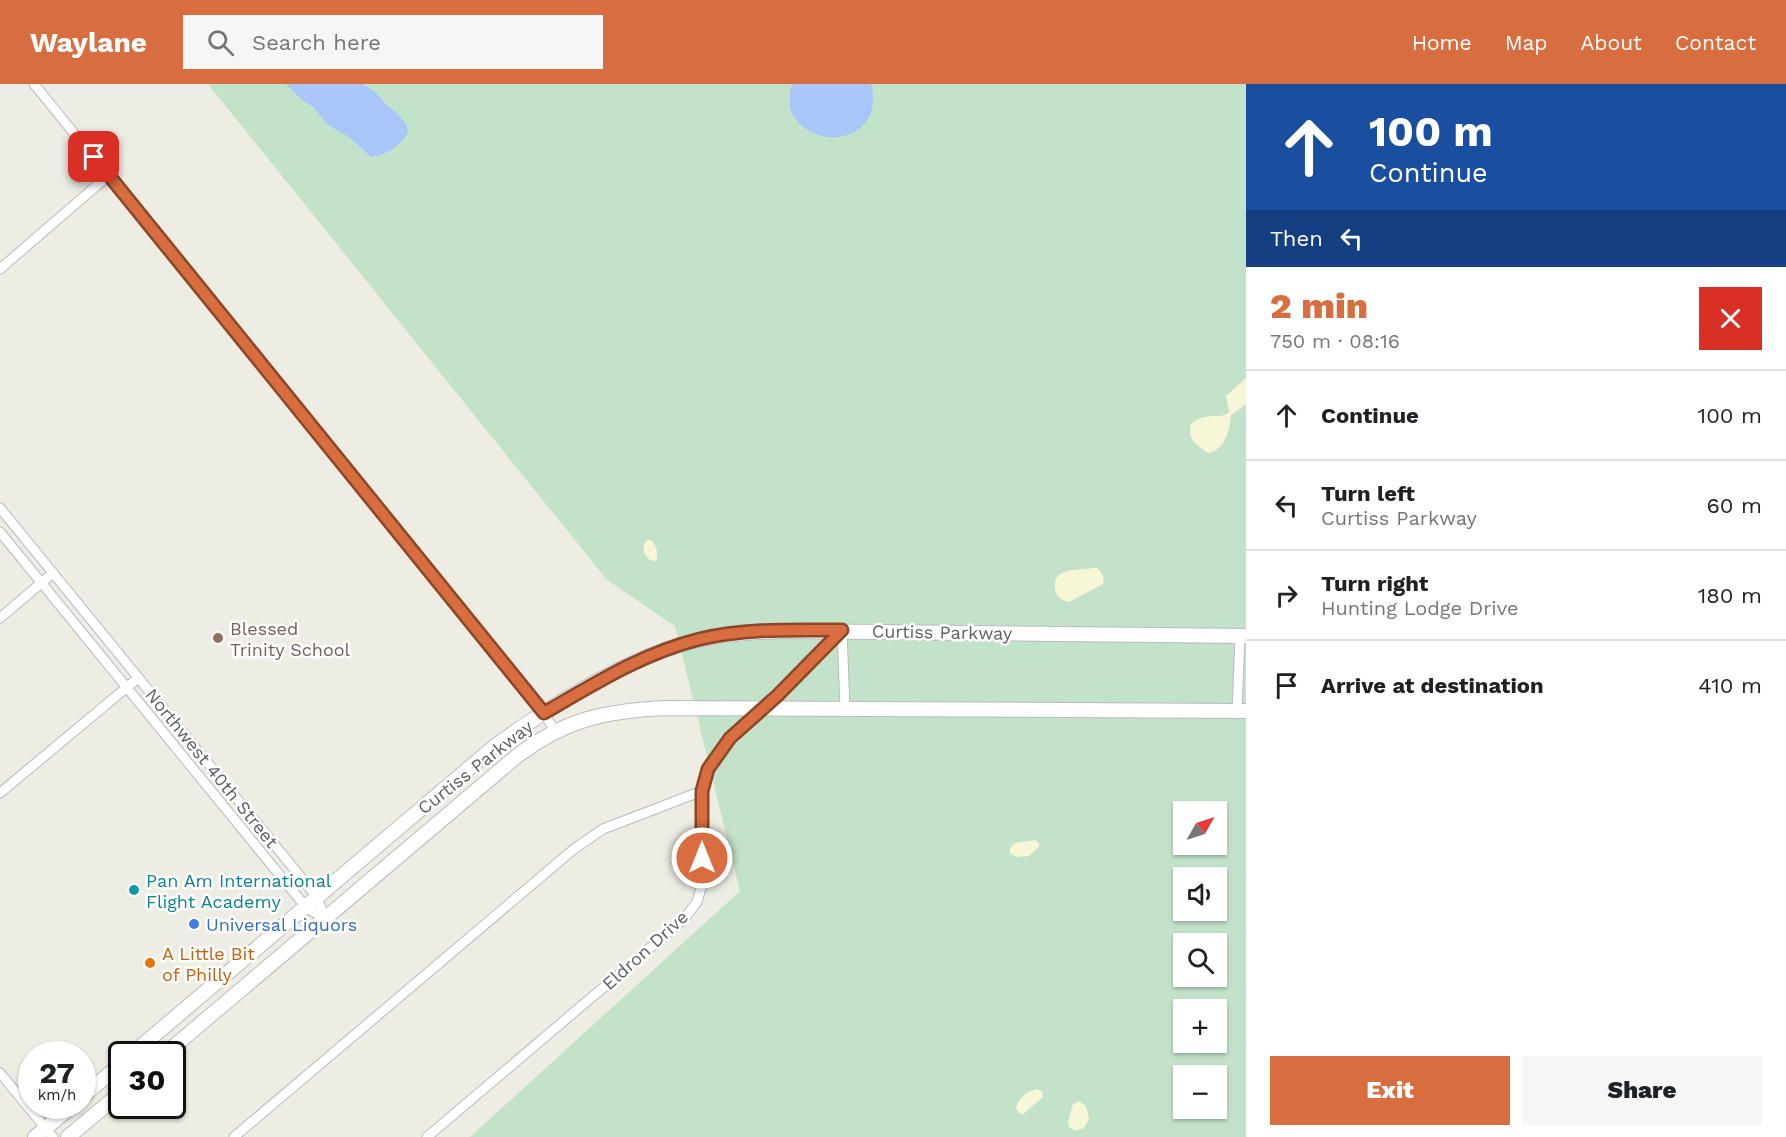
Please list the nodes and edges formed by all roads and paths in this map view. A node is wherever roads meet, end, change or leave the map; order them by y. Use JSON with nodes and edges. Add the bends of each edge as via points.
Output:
{"nodes":[{"id":1,"x":34,"y":84,"type":"edge"},
{"id":2,"x":109,"y":175,"type":"junction"},
{"id":3,"x":0,"y":269,"type":"edge"},
{"id":4,"x":0,"y":508,"type":"edge"},
{"id":5,"x":0,"y":532,"type":"edge"},
{"id":6,"x":54,"y":573,"type":"junction"},
{"id":7,"x":42,"y":583,"type":"junction"},
{"id":8,"x":0,"y":618,"type":"edge"},
{"id":9,"x":842,"y":630,"type":"junction"},
{"id":10,"x":1243,"y":636,"type":"edge"},
{"id":11,"x":138,"y":678,"type":"junction"},
{"id":12,"x":127,"y":687,"type":"junction"},
{"id":13,"x":764,"y":708,"type":"junction"},
{"id":14,"x":845,"y":709,"type":"junction"},
{"id":15,"x":1242,"y":711,"type":"edge"},
{"id":16,"x":544,"y":713,"type":"junction"},
{"id":17,"x":555,"y":731,"type":"junction"},
{"id":18,"x":702,"y":791,"type":"junction"},
{"id":19,"x":0,"y":793,"type":"edge"},
{"id":20,"x":312,"y":902,"type":"junction"},
{"id":21,"x":325,"y":919,"type":"junction"},
{"id":22,"x":147,"y":1041,"type":"edge"},
{"id":23,"x":180,"y":1041,"type":"edge"},
{"id":24,"x":0,"y":1073,"type":"edge"},
{"id":25,"x":108,"y":1075,"type":"edge"},
{"id":26,"x":96,"y":1085,"type":"edge"},
{"id":27,"x":108,"y":1104,"type":"edge"},
{"id":28,"x":59,"y":1119,"type":"edge"},
{"id":29,"x":44,"y":1134,"type":"edge"},
{"id":30,"x":68,"y":1137,"type":"edge"},
{"id":31,"x":234,"y":1137,"type":"edge"},
{"id":32,"x":427,"y":1137,"type":"edge"}],
"edges":[{"from":1,"to":2,"type":"street"},
{"from":2,"to":3,"type":"street"},
{"from":2,"to":16,"type":"street"},
{"from":4,"to":6,"type":"street","name":"Northwest 40th Street"},
{"from":5,"to":7,"type":"street","name":"Northwest 40th Street"},
{"from":6,"to":7,"type":"street"},
{"from":6,"to":11,"type":"street","name":"Northwest 40th Street"},
{"from":7,"to":8,"type":"street"},
{"from":7,"to":12,"type":"street","name":"Northwest 40th Street"},
{"from":9,"to":10,"type":"main road","name":"Curtiss Parkway"},
{"from":9,"to":13,"type":"street","name":"Eldron Drive"},
{"from":9,"to":14,"type":"street"},
{"from":9,"to":16,"type":"main road","name":"Curtiss Parkway","via":[[742,633],[699,639],[639,660]]},
{"from":10,"to":15,"type":"street"},
{"from":11,"to":12,"type":"street"},
{"from":11,"to":20,"type":"street","name":"Northwest 40th Street"},
{"from":12,"to":19,"type":"street"},
{"from":12,"to":20,"type":"street","name":"Northwest 40th Street"},
{"from":13,"to":14,"type":"main road","name":"Curtiss Parkway"},
{"from":13,"to":17,"type":"main road","name":"Curtiss Parkway","via":[[625,710],[601,714]]},
{"from":13,"to":18,"type":"street","name":"Eldron Drive","via":[[730,738],[708,769]]},
{"from":14,"to":15,"type":"main road","name":"Curtiss Parkway"},
{"from":16,"to":17,"type":"street"},
{"from":16,"to":20,"type":"main road","name":"Curtiss Parkway","via":[[494,747]]},
{"from":17,"to":21,"type":"main road","name":"Curtiss Parkway","via":[[517,756]]},
{"from":18,"to":31,"type":"street","via":[[603,829],[574,849]]},
{"from":18,"to":32,"type":"street","name":"Eldron Drive","via":[[703,880],[697,902],[684,919]]},
{"from":20,"to":21,"type":"street","name":"Northwest 40th Street"},
{"from":20,"to":21,"type":"street","name":"Northwest 40th Street"},
{"from":20,"to":22,"type":"main road","name":"Curtiss Parkway"},
{"from":21,"to":23,"type":"main road","name":"Curtiss Parkway"},
{"from":24,"to":29,"type":"street"},
{"from":25,"to":26,"type":"main road"},
{"from":27,"to":30,"type":"main road"},
{"from":28,"to":29,"type":"main road"}]}
